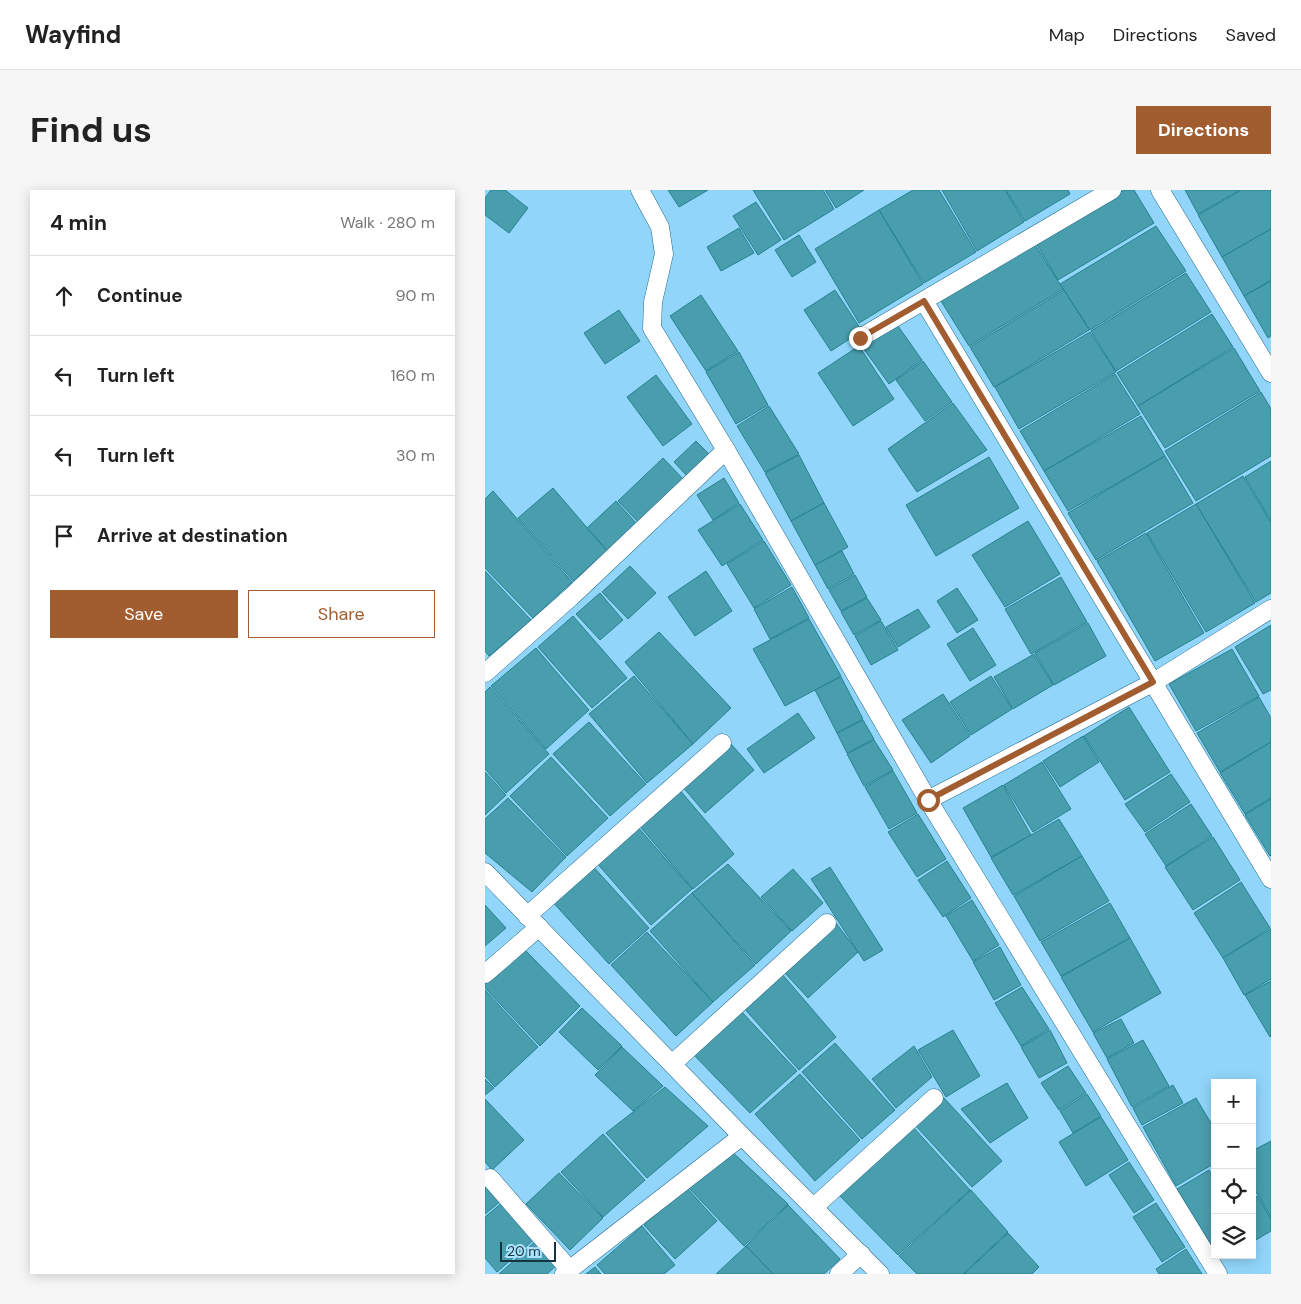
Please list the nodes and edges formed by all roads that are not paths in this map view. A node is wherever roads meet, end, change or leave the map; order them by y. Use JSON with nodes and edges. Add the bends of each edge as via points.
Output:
{"nodes":[{"id":1,"x":640,"y":190,"type":"edge"},
{"id":2,"x":1112,"y":190,"type":"edge"},
{"id":3,"x":1160,"y":190,"type":"edge"},
{"id":4,"x":924,"y":301,"type":"junction"},
{"id":5,"x":860,"y":338,"type":"dead end"},
{"id":6,"x":1271,"y":372,"type":"edge"},
{"id":7,"x":726,"y":450,"type":"junction"},
{"id":8,"x":1271,"y":609,"type":"edge"},
{"id":9,"x":485,"y":673,"type":"edge"},
{"id":10,"x":1153,"y":682,"type":"junction"},
{"id":11,"x":721,"y":743,"type":"dead end"},
{"id":12,"x":928,"y":800,"type":"junction"},
{"id":13,"x":485,"y":872,"type":"edge"},
{"id":14,"x":1271,"y":879,"type":"edge"},
{"id":15,"x":533,"y":922,"type":"junction"},
{"id":16,"x":827,"y":923,"type":"dead end"},
{"id":17,"x":485,"y":974,"type":"edge"},
{"id":18,"x":672,"y":1064,"type":"junction"},
{"id":19,"x":934,"y":1098,"type":"dead end"},
{"id":20,"x":742,"y":1136,"type":"junction"},
{"id":21,"x":490,"y":1178,"type":"dead end"},
{"id":22,"x":814,"y":1207,"type":"junction"},
{"id":23,"x":861,"y":1254,"type":"junction"},
{"id":24,"x":566,"y":1271,"type":"edge"},
{"id":25,"x":839,"y":1274,"type":"edge"},
{"id":26,"x":880,"y":1274,"type":"edge"},
{"id":27,"x":1217,"y":1274,"type":"edge"}],
"edges":[{"from":1,"to":7,"type":"street","via":[[660,227],[664,254],[653,302],[652,328]]},
{"from":2,"to":4,"type":"street"},
{"from":3,"to":6,"type":"street"},
{"from":4,"to":5,"type":"street"},
{"from":4,"to":10,"type":"street"},
{"from":7,"to":9,"type":"street","via":[[571,597]]},
{"from":7,"to":12,"type":"street"},
{"from":8,"to":10,"type":"street"},
{"from":10,"to":12,"type":"street"},
{"from":10,"to":14,"type":"street"},
{"from":11,"to":15,"type":"street"},
{"from":12,"to":27,"type":"street"},
{"from":13,"to":15,"type":"street"},
{"from":15,"to":17,"type":"street"},
{"from":15,"to":18,"type":"street"},
{"from":16,"to":18,"type":"street"},
{"from":18,"to":20,"type":"street"},
{"from":19,"to":22,"type":"street"},
{"from":20,"to":22,"type":"street"},
{"from":20,"to":24,"type":"street"},
{"from":21,"to":24,"type":"street"},
{"from":22,"to":23,"type":"street"},
{"from":23,"to":25,"type":"street"},
{"from":23,"to":26,"type":"street"}]}
